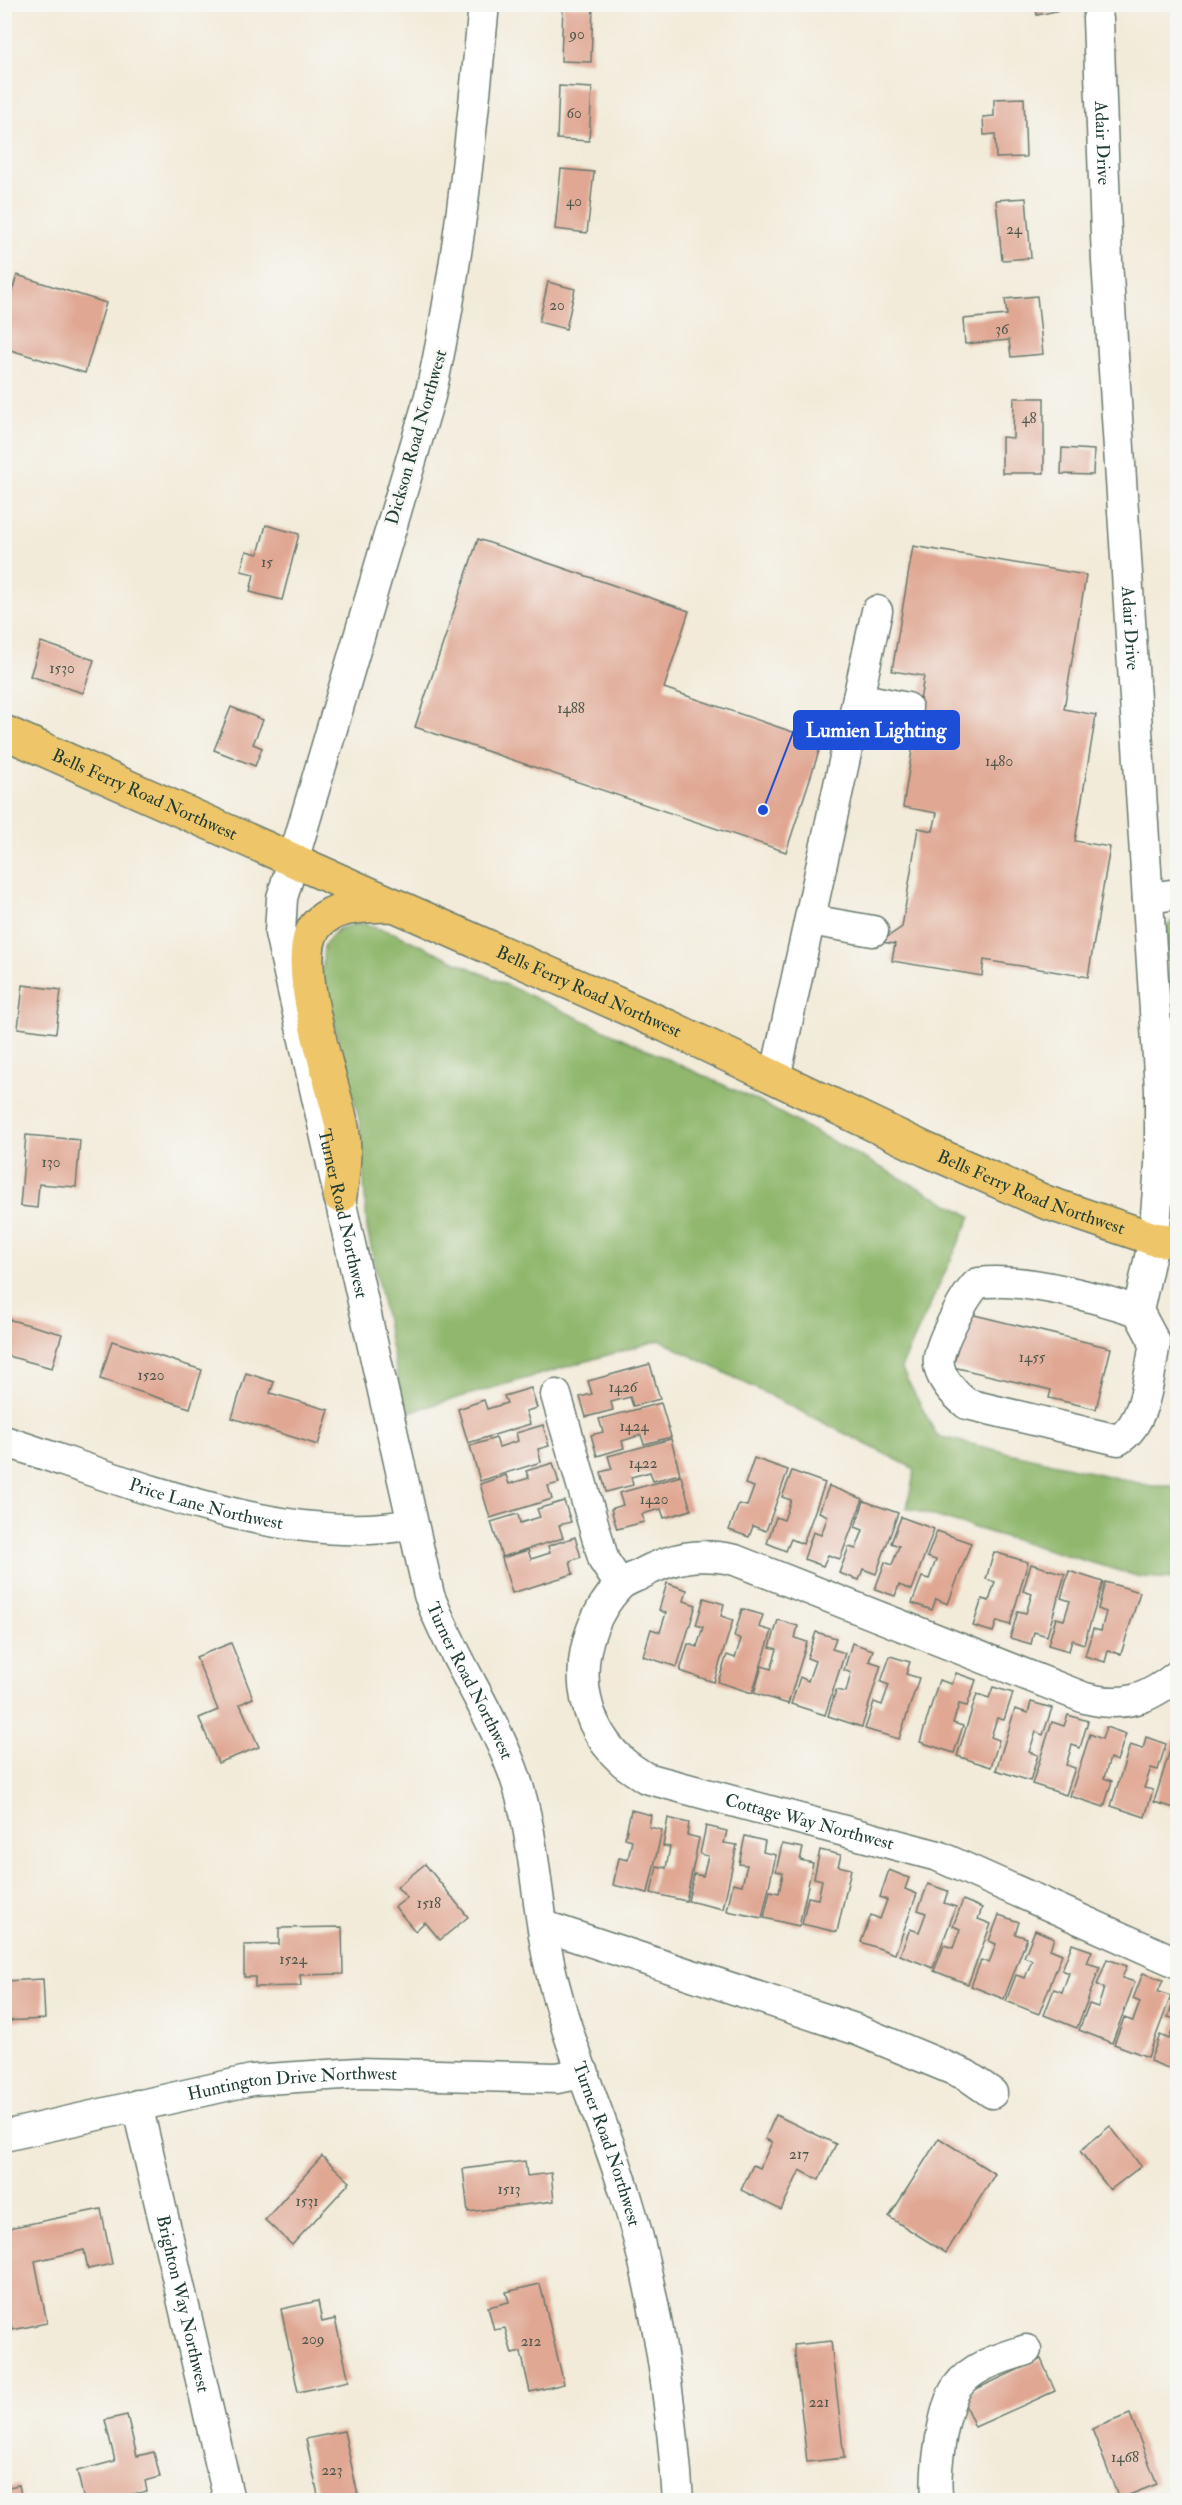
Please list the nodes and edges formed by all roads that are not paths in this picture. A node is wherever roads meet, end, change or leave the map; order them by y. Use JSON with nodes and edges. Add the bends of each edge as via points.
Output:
{"nodes":[{"id":1,"x":484,"y":4,"type":"edge"},
{"id":2,"x":1098,"y":19,"type":"dead end"},
{"id":3,"x":877,"y":611,"type":"dead end"},
{"id":4,"x":858,"y":698,"type":"junction"},
{"id":5,"x":907,"y":708,"type":"dead end"},
{"id":6,"x":4,"y":732,"type":"edge"},
{"id":7,"x":293,"y":859,"type":"junction"},
{"id":8,"x":1178,"y":894,"type":"edge"},
{"id":9,"x":1148,"y":898,"type":"junction"},
{"id":10,"x":396,"y":905,"type":"junction"},
{"id":11,"x":810,"y":920,"type":"junction"},
{"id":12,"x":873,"y":931,"type":"dead end"},
{"id":13,"x":775,"y":1078,"type":"junction"},
{"id":14,"x":340,"y":1196,"type":"junction"},
{"id":15,"x":1166,"y":1241,"type":"edge"},
{"id":16,"x":1138,"y":1311,"type":"junction"},
{"id":17,"x":1166,"y":1346,"type":"edge"},
{"id":18,"x":556,"y":1395,"type":"dead end"},
{"id":19,"x":4,"y":1441,"type":"edge"},
{"id":20,"x":412,"y":1524,"type":"junction"},
{"id":21,"x":620,"y":1585,"type":"junction"},
{"id":22,"x":1178,"y":1675,"type":"edge"},
{"id":23,"x":544,"y":1926,"type":"junction"},
{"id":24,"x":1177,"y":1963,"type":"edge"},
{"id":25,"x":584,"y":2073,"type":"junction"},
{"id":26,"x":992,"y":2093,"type":"dead end"},
{"id":27,"x":137,"y":2105,"type":"junction"},
{"id":28,"x":4,"y":2136,"type":"edge"},
{"id":29,"x":1026,"y":2350,"type":"dead end"},
{"id":30,"x":229,"y":2500,"type":"edge"},
{"id":31,"x":678,"y":2500,"type":"edge"},
{"id":32,"x":938,"y":2500,"type":"edge"}],
"edges":[{"from":1,"to":7,"type":"street","name":"Dickson Road Northwest","via":[[457,251],[440,354]]},
{"from":2,"to":9,"type":"street","name":"Adair Drive","via":[[1107,261]]},
{"from":3,"to":4,"type":"street"},
{"from":4,"to":5,"type":"street"},
{"from":4,"to":11,"type":"street"},
{"from":6,"to":7,"type":"main road","name":"Bells Ferry Road Northwest"},
{"from":7,"to":10,"type":"main road","name":"Bells Ferry Road Northwest"},
{"from":7,"to":14,"type":"street","name":"Turner Road Northwest","via":[[282,898],[280,933]]},
{"from":8,"to":9,"type":"street"},
{"from":9,"to":15,"type":"street","name":"Adair Drive"},
{"from":10,"to":13,"type":"main road","name":"Bells Ferry Road Northwest"},
{"from":10,"to":14,"type":"main road","via":[[340,911],[316,925],[309,939],[306,961],[311,998],[342,1128],[345,1156]]},
{"from":11,"to":12,"type":"street"},
{"from":11,"to":13,"type":"street"},
{"from":13,"to":15,"type":"main road","name":"Bells Ferry Road Northwest","via":[[1045,1202]]},
{"from":14,"to":20,"type":"street","name":"Turner Road Northwest"},
{"from":15,"to":16,"type":"street"},
{"from":16,"to":17,"type":"street"},
{"from":16,"to":17,"type":"street","via":[[1007,1281],[978,1283],[966,1294],[939,1357],[942,1374],[967,1404],[1118,1440],[1142,1407]]},
{"from":18,"to":21,"type":"street","via":[[604,1561]]},
{"from":19,"to":20,"type":"street","name":"Price Lane Northwest","via":[[179,1498],[293,1526],[342,1530],[390,1529]]},
{"from":20,"to":23,"type":"street","name":"Turner Road Northwest","via":[[440,1624],[513,1773],[534,1856]]},
{"from":21,"to":22,"type":"street","via":[[664,1562],[717,1556],[1108,1704],[1135,1700],[1162,1688]]},
{"from":21,"to":24,"type":"street","name":"Cottage Way Northwest","via":[[586,1641],[585,1702],[598,1732],[623,1762],[646,1778],[938,1856]]},
{"from":23,"to":25,"type":"street","name":"Turner Road Northwest","via":[[550,1966]]},
{"from":23,"to":26,"type":"street","via":[[855,2029],[966,2075]]},
{"from":25,"to":27,"type":"street","name":"Huntington Drive Northwest","via":[[557,2078],[358,2073],[252,2080]]},
{"from":25,"to":31,"type":"street","name":"Turner Road Northwest","via":[[626,2193],[647,2272],[666,2382]]},
{"from":27,"to":28,"type":"street","name":"Huntington Drive Northwest"},
{"from":27,"to":30,"type":"street","name":"Brighton Way Northwest"},
{"from":29,"to":32,"type":"street","via":[[985,2364],[957,2387],[940,2439]]}]}
